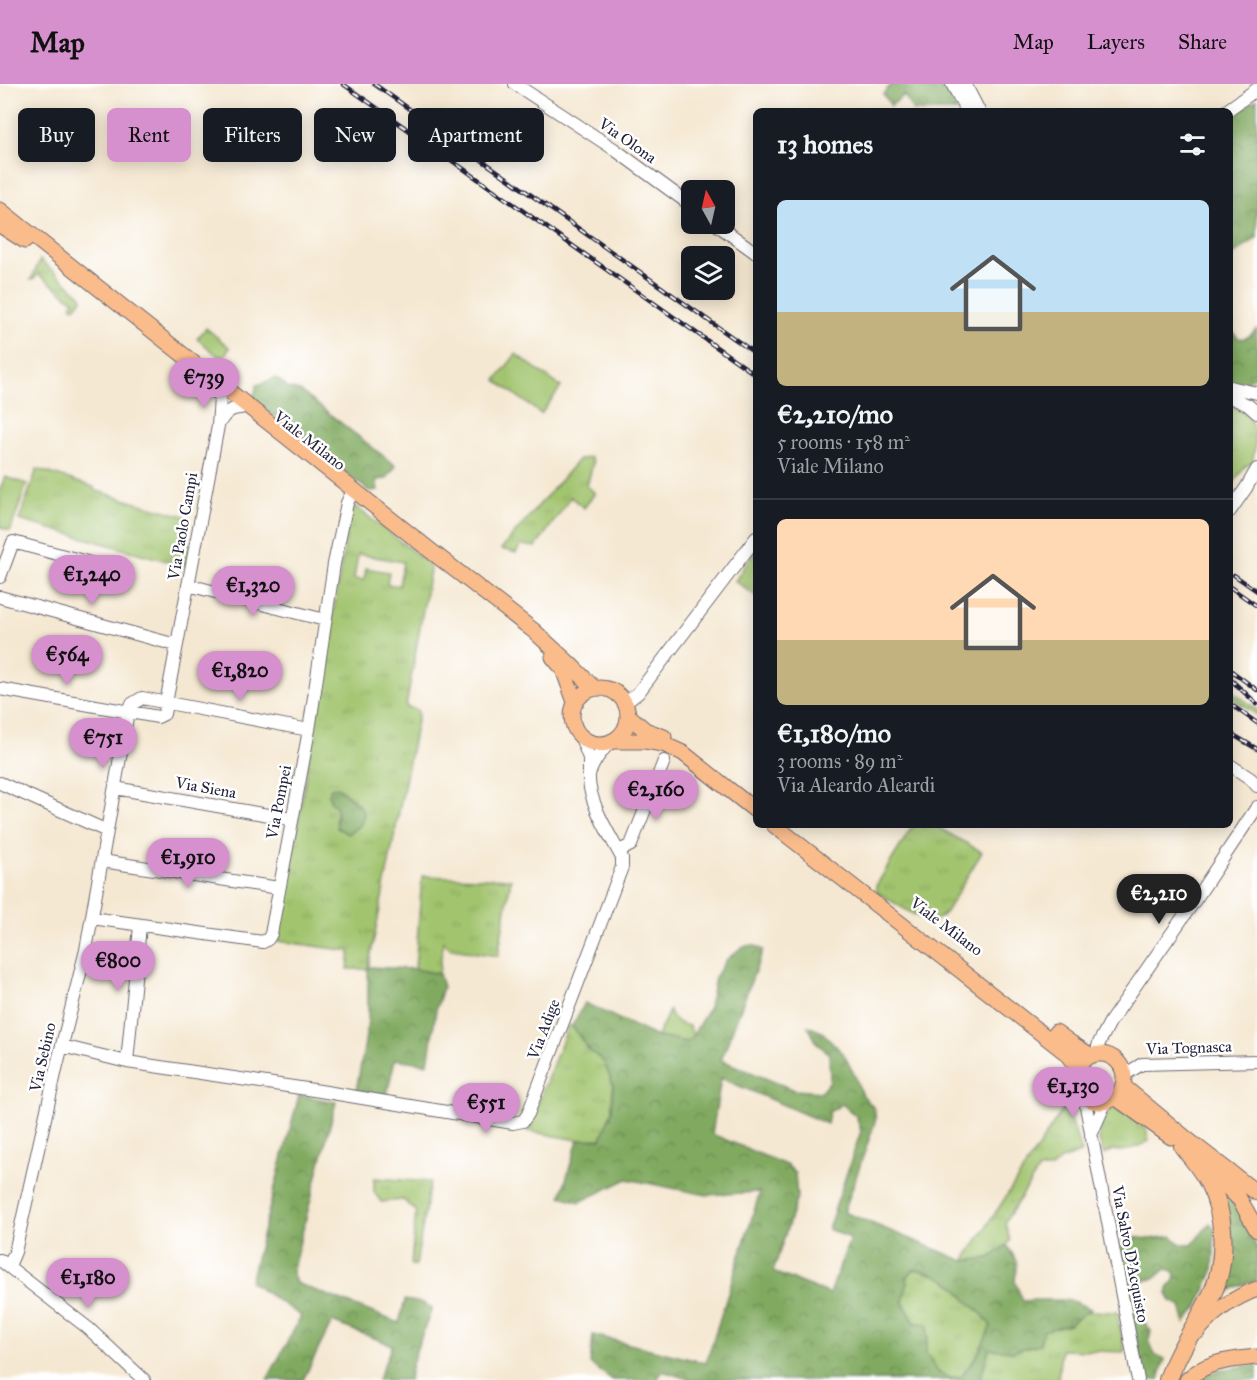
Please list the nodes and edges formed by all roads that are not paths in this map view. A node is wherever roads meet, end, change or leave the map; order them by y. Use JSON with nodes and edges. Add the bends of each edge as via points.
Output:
{"nodes":[{"id":1,"x":515,"y":84,"type":"edge"},
{"id":2,"x":952,"y":84,"type":"edge"},
{"id":3,"x":965,"y":84,"type":"edge"},
{"id":4,"x":1257,"y":89,"type":"edge"},
{"id":5,"x":965,"y":108,"type":"edge"},
{"id":6,"x":978,"y":108,"type":"edge"},
{"id":7,"x":1230,"y":108,"type":"edge"},
{"id":8,"x":681,"y":198,"type":"edge"},
{"id":9,"x":0,"y":210,"type":"edge"},
{"id":10,"x":0,"y":225,"type":"edge"},
{"id":11,"x":730,"y":234,"type":"edge"},
{"id":12,"x":753,"y":251,"type":"edge"},
{"id":13,"x":214,"y":387,"type":"junction"},
{"id":14,"x":1233,"y":388,"type":"edge"},
{"id":15,"x":1257,"y":393,"type":"edge"},
{"id":16,"x":1233,"y":399,"type":"edge"},
{"id":17,"x":241,"y":408,"type":"junction"},
{"id":18,"x":1257,"y":413,"type":"edge"},
{"id":19,"x":218,"y":426,"type":"junction"},
{"id":20,"x":1257,"y":469,"type":"edge"},
{"id":21,"x":351,"y":495,"type":"junction"},
{"id":22,"x":1233,"y":507,"type":"edge"},
{"id":23,"x":753,"y":542,"type":"edge"},
{"id":24,"x":94,"y":564,"type":"dead end"},
{"id":25,"x":0,"y":577,"type":"edge"},
{"id":26,"x":188,"y":585,"type":"junction"},
{"id":27,"x":0,"y":597,"type":"edge"},
{"id":28,"x":325,"y":620,"type":"junction"},
{"id":29,"x":176,"y":645,"type":"junction"},
{"id":30,"x":0,"y":688,"type":"edge"},
{"id":31,"x":594,"y":688,"type":"junction"},
{"id":32,"x":575,"y":702,"type":"junction"},
{"id":33,"x":167,"y":704,"type":"junction"},
{"id":34,"x":625,"y":705,"type":"junction"},
{"id":35,"x":128,"y":712,"type":"junction"},
{"id":36,"x":309,"y":730,"type":"junction"},
{"id":37,"x":580,"y":735,"type":"junction"},
{"id":38,"x":612,"y":741,"type":"junction"},
{"id":39,"x":664,"y":761,"type":"dead end"},
{"id":40,"x":1233,"y":767,"type":"edge"},
{"id":41,"x":589,"y":774,"type":"junction"},
{"id":42,"x":0,"y":783,"type":"edge"},
{"id":43,"x":1257,"y":786,"type":"edge"},
{"id":44,"x":115,"y":788,"type":"junction"},
{"id":45,"x":753,"y":802,"type":"edge"},
{"id":46,"x":1257,"y":807,"type":"edge"},
{"id":47,"x":753,"y":809,"type":"edge"},
{"id":48,"x":291,"y":819,"type":"junction"},
{"id":49,"x":778,"y":828,"type":"edge"},
{"id":50,"x":787,"y":828,"type":"edge"},
{"id":51,"x":107,"y":831,"type":"junction"},
{"id":52,"x":619,"y":851,"type":"junction"},
{"id":53,"x":102,"y":861,"type":"junction"},
{"id":54,"x":279,"y":888,"type":"junction"},
{"id":55,"x":92,"y":918,"type":"junction"},
{"id":56,"x":140,"y":926,"type":"junction"},
{"id":57,"x":62,"y":1046,"type":"junction"},
{"id":58,"x":1093,"y":1055,"type":"junction"},
{"id":59,"x":1257,"y":1061,"type":"edge"},
{"id":60,"x":127,"y":1062,"type":"junction"},
{"id":61,"x":1078,"y":1068,"type":"junction"},
{"id":62,"x":1117,"y":1090,"type":"junction"},
{"id":63,"x":1084,"y":1096,"type":"junction"},
{"id":64,"x":1091,"y":1135,"type":"junction"},
{"id":65,"x":1185,"y":1143,"type":"junction"},
{"id":66,"x":1257,"y":1193,"type":"edge"},
{"id":67,"x":1257,"y":1230,"type":"edge"},
{"id":68,"x":5,"y":1263,"type":"edge"},
{"id":69,"x":1257,"y":1289,"type":"edge"},
{"id":70,"x":1257,"y":1357,"type":"edge"},
{"id":71,"x":144,"y":1380,"type":"edge"},
{"id":72,"x":1138,"y":1380,"type":"edge"},
{"id":73,"x":1168,"y":1380,"type":"edge"},
{"id":74,"x":1174,"y":1380,"type":"edge"},
{"id":75,"x":1187,"y":1380,"type":"edge"}],
"edges":[{"from":1,"to":8,"type":"street","name":"Via Olona"},
{"from":2,"to":5,"type":"street"},
{"from":3,"to":6,"type":"street"},
{"from":4,"to":7,"type":"street"},
{"from":9,"to":31,"type":"main road","name":"Viale Milano","via":[[534,631]]},
{"from":10,"to":13,"type":"main road","name":"Viale Milano","via":[[65,270]]},
{"from":11,"to":12,"type":"street"},
{"from":13,"to":17,"type":"main road","name":"Viale Milano"},
{"from":13,"to":19,"type":"street","name":"Via Paolo Campi","via":[[220,398]]},
{"from":14,"to":15,"type":"street"},
{"from":16,"to":18,"type":"street"},
{"from":17,"to":19,"type":"street","via":[[229,411]]},
{"from":17,"to":21,"type":"main road","name":"Viale Milano"},
{"from":19,"to":26,"type":"street","name":"Via Paolo Campi"},
{"from":20,"to":22,"type":"street"},
{"from":21,"to":28,"type":"street","name":"Via Pompei"},
{"from":21,"to":32,"type":"main road","name":"Viale Milano","via":[[553,657],[563,669]]},
{"from":23,"to":34,"type":"street"},
{"from":24,"to":25,"type":"street","via":[[13,542]]},
{"from":26,"to":28,"type":"street"},
{"from":26,"to":29,"type":"street","name":"Via Paolo Campi"},
{"from":27,"to":29,"type":"street"},
{"from":28,"to":36,"type":"street","name":"Via Pompei"},
{"from":29,"to":33,"type":"street","name":"Via Paolo Campi"},
{"from":30,"to":35,"type":"street"},
{"from":31,"to":32,"type":"main road"},
{"from":31,"to":34,"type":"main road","via":[[613,691]]},
{"from":32,"to":37,"type":"main road","via":[[572,719]]},
{"from":33,"to":35,"type":"street","via":[[142,698]]},
{"from":33,"to":36,"type":"street"},
{"from":34,"to":38,"type":"main road","via":[[624,731]]},
{"from":34,"to":45,"type":"main road","via":[[645,730],[693,752]]},
{"from":35,"to":44,"type":"street","name":"Via Sebino"},
{"from":36,"to":48,"type":"street","name":"Via Pompei"},
{"from":37,"to":38,"type":"main road","via":[[595,743]]},
{"from":37,"to":41,"type":"street","name":"Via Adige","via":[[589,759]]},
{"from":38,"to":41,"type":"street"},
{"from":38,"to":47,"type":"main road","via":[[663,744],[683,753]]},
{"from":39,"to":52,"type":"street","via":[[631,845]]},
{"from":40,"to":43,"type":"street"},
{"from":41,"to":52,"type":"street","name":"Via Adige","via":[[591,797]]},
{"from":42,"to":51,"type":"street"},
{"from":44,"to":48,"type":"street","name":"Via Siena"},
{"from":44,"to":51,"type":"street","name":"Via Sebino"},
{"from":46,"to":58,"type":"street","via":[[1110,1022]]},
{"from":48,"to":54,"type":"street","name":"Via Pompei"},
{"from":49,"to":61,"type":"main road","name":"Viale Milano","via":[[1065,1052]]},
{"from":50,"to":58,"type":"main road","name":"Viale Milano","via":[[1071,1043]]},
{"from":51,"to":53,"type":"street","name":"Via Sebino"},
{"from":52,"to":60,"type":"street","name":"Via Adige","via":[[623,862],[620,876],[523,1121],[513,1123]]},
{"from":53,"to":54,"type":"street"},
{"from":53,"to":55,"type":"street","name":"Via Sebino"},
{"from":54,"to":56,"type":"street","name":"Via Pompei","via":[[271,934],[263,942]]},
{"from":55,"to":56,"type":"street","name":"Via Pompei"},
{"from":55,"to":57,"type":"street","name":"Via Sebino"},
{"from":56,"to":60,"type":"street"},
{"from":57,"to":60,"type":"street","name":"Via Adige"},
{"from":57,"to":68,"type":"street","name":"Via Sebino","via":[[15,1252]]},
{"from":58,"to":61,"type":"main road"},
{"from":58,"to":62,"type":"main road","via":[[1111,1056],[1122,1067]]},
{"from":59,"to":62,"type":"street","name":"Via Tognasca","via":[[1142,1064]]},
{"from":61,"to":63,"type":"main road","via":[[1077,1083]]},
{"from":62,"to":63,"type":"main road","via":[[1098,1102]]},
{"from":62,"to":64,"type":"street"},
{"from":62,"to":65,"type":"main road"},
{"from":63,"to":64,"type":"street","name":"Via Salvo D'Acquisto"},
{"from":64,"to":72,"type":"street","name":"Via Salvo D'Acquisto"},
{"from":65,"to":66,"type":"main road"},
{"from":65,"to":67,"type":"main road","via":[[1239,1199]]},
{"from":65,"to":73,"type":"highway","via":[[1210,1185],[1221,1218],[1222,1248],[1214,1290]]},
{"from":68,"to":71,"type":"street","via":[[88,1328]]},
{"from":69,"to":74,"type":"main road","via":[[1233,1300],[1207,1320],[1189,1345]]},
{"from":70,"to":75,"type":"main road","via":[[1214,1363]]}]}
